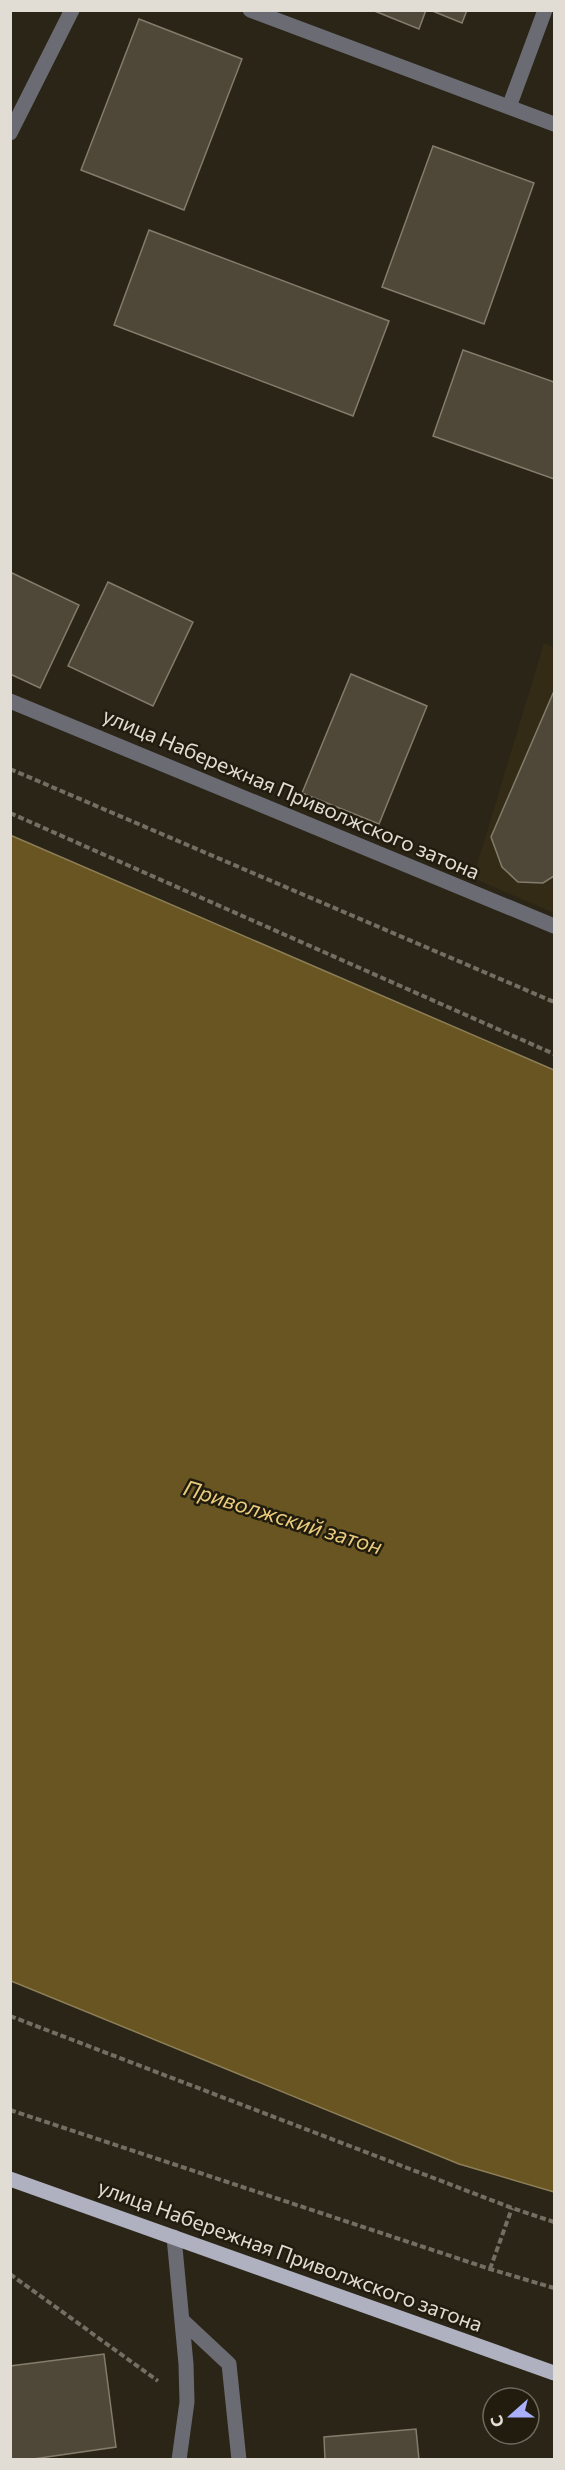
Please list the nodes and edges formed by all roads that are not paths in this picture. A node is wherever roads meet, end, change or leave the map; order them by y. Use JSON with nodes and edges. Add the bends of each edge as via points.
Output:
{"nodes":[{"id":1,"x":72,"y":10,"type":"edge"},
{"id":2,"x":250,"y":10,"type":"edge"},
{"id":3,"x":544,"y":10,"type":"edge"},
{"id":4,"x":509,"y":107,"type":"junction"},
{"id":5,"x":555,"y":124,"type":"edge"},
{"id":6,"x":10,"y":133,"type":"edge"},
{"id":7,"x":10,"y":701,"type":"edge"},
{"id":8,"x":555,"y":926,"type":"edge"},
{"id":9,"x":10,"y":2179,"type":"edge"},
{"id":10,"x":174,"y":2237,"type":"junction"},
{"id":11,"x":183,"y":2321,"type":"junction"},
{"id":12,"x":555,"y":2373,"type":"edge"},
{"id":13,"x":179,"y":2460,"type":"edge"},
{"id":14,"x":238,"y":2460,"type":"edge"}],
"edges":[{"from":1,"to":6,"type":"street"},
{"from":2,"to":4,"type":"street"},
{"from":3,"to":4,"type":"street"},
{"from":4,"to":5,"type":"street"},
{"from":7,"to":8,"type":"street","name":"улица Набережная Приволжского затона"},
{"from":9,"to":10,"type":"main road","name":"улица Набережная Приволжского затона"},
{"from":10,"to":11,"type":"street"},
{"from":10,"to":12,"type":"main road","name":"улица Набережная Приволжского затона"},
{"from":11,"to":13,"type":"street","via":[[187,2402]]},
{"from":11,"to":14,"type":"street","via":[[229,2364]]}]}
